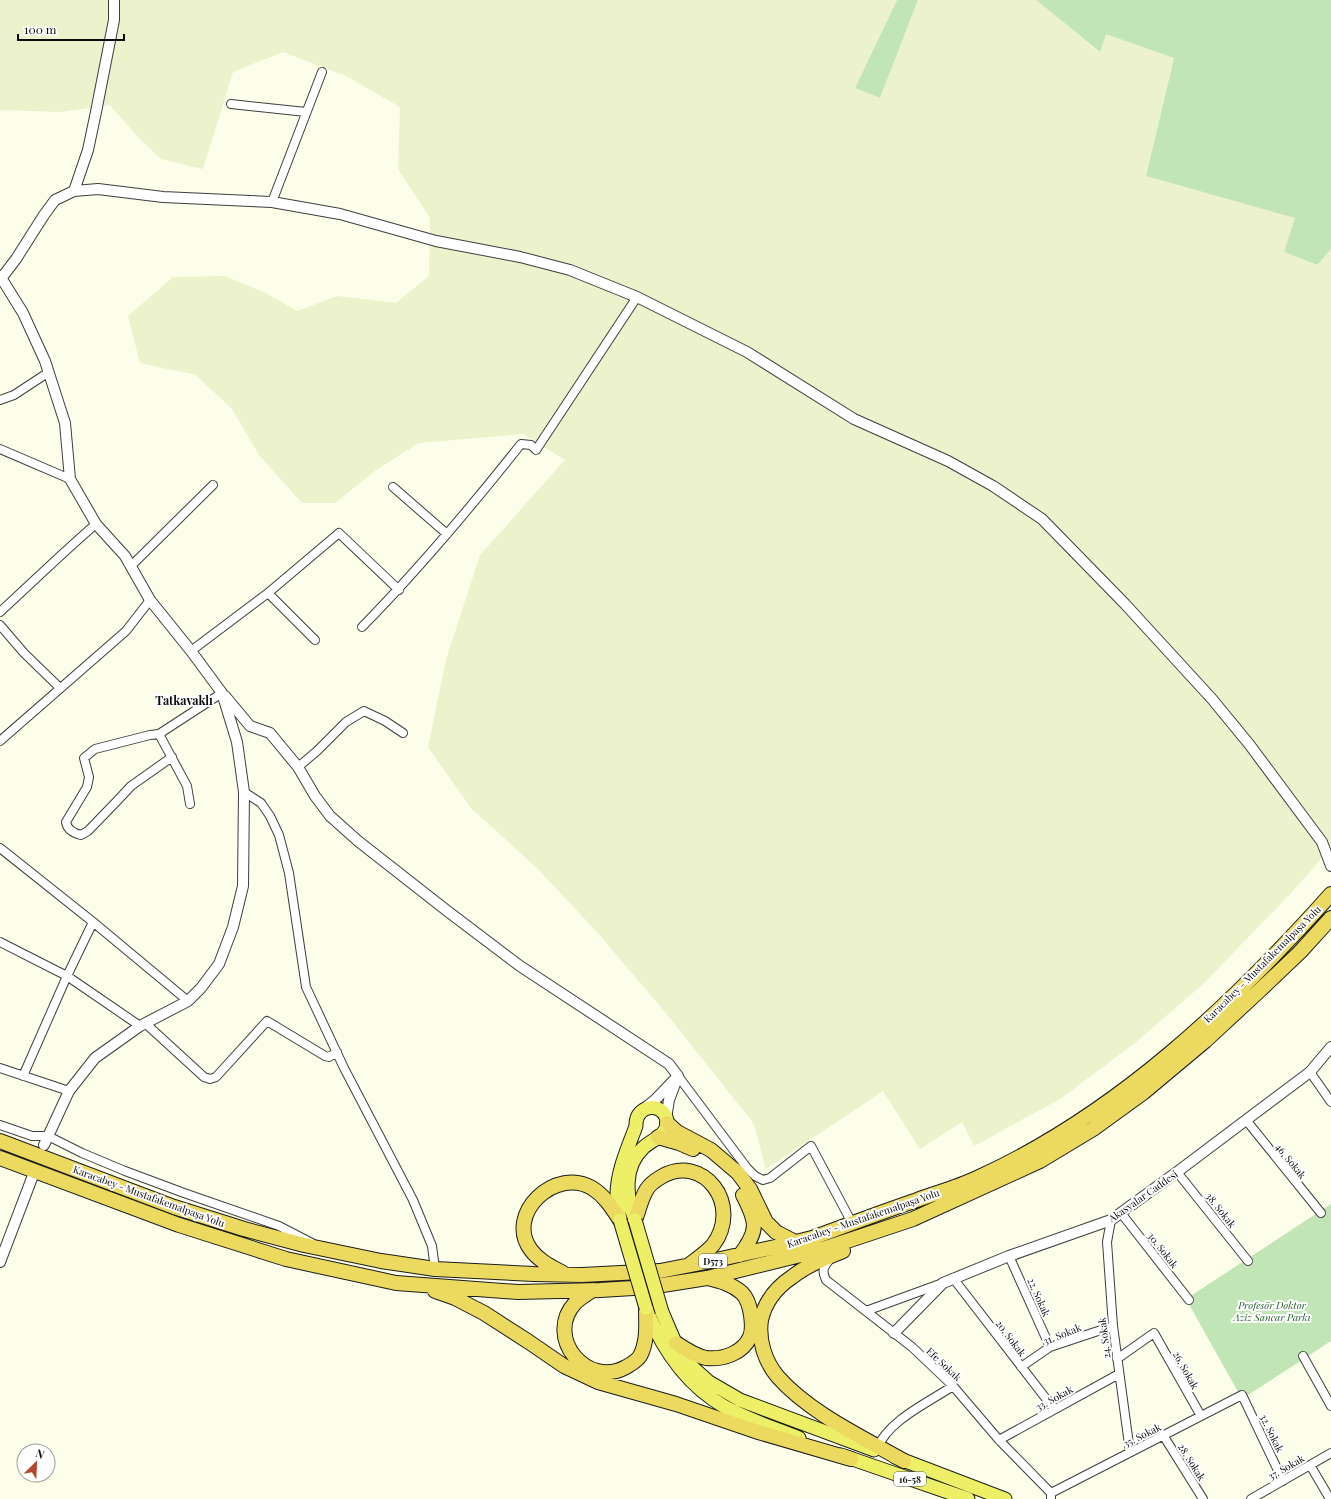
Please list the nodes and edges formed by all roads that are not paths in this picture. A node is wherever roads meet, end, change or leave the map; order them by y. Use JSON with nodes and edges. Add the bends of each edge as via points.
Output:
{"nodes":[{"id":1,"x":114,"y":0,"type":"edge"},
{"id":2,"x":322,"y":72,"type":"dead end"},
{"id":3,"x":231,"y":104,"type":"dead end"},
{"id":4,"x":306,"y":112,"type":"junction"},
{"id":5,"x":74,"y":191,"type":"junction"},
{"id":6,"x":272,"y":202,"type":"junction"},
{"id":7,"x":1,"y":278,"type":"edge"},
{"id":8,"x":637,"y":297,"type":"junction"},
{"id":9,"x":49,"y":372,"type":"junction"},
{"id":10,"x":0,"y":400,"type":"edge"},
{"id":11,"x":0,"y":449,"type":"edge"},
{"id":12,"x":70,"y":479,"type":"junction"},
{"id":13,"x":213,"y":485,"type":"dead end"},
{"id":14,"x":393,"y":487,"type":"dead end"},
{"id":15,"x":96,"y":524,"type":"junction"},
{"id":16,"x":447,"y":534,"type":"junction"},
{"id":17,"x":131,"y":566,"type":"junction"},
{"id":18,"x":399,"y":590,"type":"junction"},
{"id":19,"x":268,"y":593,"type":"junction"},
{"id":20,"x":150,"y":600,"type":"junction"},
{"id":21,"x":0,"y":612,"type":"edge"},
{"id":22,"x":0,"y":625,"type":"edge"},
{"id":23,"x":362,"y":627,"type":"dead end"},
{"id":24,"x":315,"y":640,"type":"dead end"},
{"id":25,"x":191,"y":651,"type":"junction"},
{"id":26,"x":60,"y":688,"type":"junction"},
{"id":27,"x":222,"y":693,"type":"junction"},
{"id":28,"x":402,"y":733,"type":"dead end"},
{"id":29,"x":159,"y":734,"type":"junction"},
{"id":30,"x":0,"y":741,"type":"edge"},
{"id":31,"x":172,"y":758,"type":"junction"},
{"id":32,"x":298,"y":767,"type":"junction"},
{"id":33,"x":244,"y":792,"type":"junction"},
{"id":34,"x":190,"y":804,"type":"dead end"},
{"id":35,"x":0,"y":848,"type":"edge"},
{"id":36,"x":1331,"y":866,"type":"edge"},
{"id":37,"x":1331,"y":894,"type":"edge"},
{"id":38,"x":1331,"y":918,"type":"edge"},
{"id":39,"x":93,"y":922,"type":"junction"},
{"id":40,"x":0,"y":942,"type":"edge"},
{"id":41,"x":67,"y":976,"type":"junction"},
{"id":42,"x":188,"y":1001,"type":"junction"},
{"id":43,"x":143,"y":1024,"type":"junction"},
{"id":44,"x":1331,"y":1047,"type":"edge"},
{"id":45,"x":337,"y":1052,"type":"junction"},
{"id":46,"x":0,"y":1068,"type":"edge"},
{"id":47,"x":1310,"y":1072,"type":"junction"},
{"id":48,"x":23,"y":1076,"type":"junction"},
{"id":49,"x":678,"y":1076,"type":"junction"},
{"id":50,"x":68,"y":1091,"type":"junction"},
{"id":51,"x":1331,"y":1102,"type":"edge"},
{"id":52,"x":645,"y":1108,"type":"junction"},
{"id":53,"x":1246,"y":1120,"type":"junction"},
{"id":54,"x":667,"y":1121,"type":"junction"},
{"id":55,"x":0,"y":1125,"type":"edge"},
{"id":56,"x":636,"y":1126,"type":"junction"},
{"id":57,"x":657,"y":1138,"type":"junction"},
{"id":58,"x":0,"y":1141,"type":"edge"},
{"id":59,"x":46,"y":1141,"type":"junction"},
{"id":60,"x":0,"y":1158,"type":"edge"},
{"id":61,"x":1177,"y":1172,"type":"junction"},
{"id":62,"x":32,"y":1178,"type":"dead end"},
{"id":63,"x":1121,"y":1213,"type":"junction"},
{"id":64,"x":1321,"y":1213,"type":"dead end"},
{"id":65,"x":913,"y":1219,"type":"junction"},
{"id":66,"x":620,"y":1220,"type":"junction"},
{"id":67,"x":635,"y":1220,"type":"junction"},
{"id":68,"x":1111,"y":1220,"type":"junction"},
{"id":69,"x":852,"y":1223,"type":"junction"},
{"id":70,"x":795,"y":1242,"type":"junction"},
{"id":71,"x":324,"y":1249,"type":"junction"},
{"id":72,"x":740,"y":1255,"type":"junction"},
{"id":73,"x":833,"y":1255,"type":"junction"},
{"id":74,"x":1009,"y":1256,"type":"junction"},
{"id":75,"x":1248,"y":1261,"type":"dead end"},
{"id":76,"x":0,"y":1262,"type":"edge"},
{"id":77,"x":689,"y":1265,"type":"junction"},
{"id":78,"x":435,"y":1269,"type":"junction"},
{"id":79,"x":565,"y":1275,"type":"junction"},
{"id":80,"x":708,"y":1278,"type":"junction"},
{"id":81,"x":953,"y":1278,"type":"junction"},
{"id":82,"x":943,"y":1283,"type":"junction"},
{"id":83,"x":418,"y":1285,"type":"junction"},
{"id":84,"x":593,"y":1290,"type":"junction"},
{"id":85,"x":1189,"y":1300,"type":"dead end"},
{"id":86,"x":646,"y":1308,"type":"junction"},
{"id":87,"x":866,"y":1311,"type":"junction"},
{"id":88,"x":1113,"y":1326,"type":"junction"},
{"id":89,"x":894,"y":1333,"type":"junction"},
{"id":90,"x":676,"y":1343,"type":"junction"},
{"id":91,"x":1050,"y":1347,"type":"junction"},
{"id":92,"x":1303,"y":1356,"type":"dead end"},
{"id":93,"x":1117,"y":1359,"type":"junction"},
{"id":94,"x":1021,"y":1367,"type":"junction"},
{"id":95,"x":1119,"y":1374,"type":"junction"},
{"id":96,"x":954,"y":1386,"type":"junction"},
{"id":97,"x":1242,"y":1395,"type":"joint"},
{"id":98,"x":1331,"y":1406,"type":"edge"},
{"id":99,"x":1054,"y":1409,"type":"junction"},
{"id":100,"x":1201,"y":1416,"type":"junction"},
{"id":101,"x":1163,"y":1435,"type":"junction"},
{"id":102,"x":999,"y":1440,"type":"junction"},
{"id":103,"x":877,"y":1448,"type":"junction"},
{"id":104,"x":1130,"y":1452,"type":"junction"},
{"id":105,"x":1331,"y":1453,"type":"edge"},
{"id":106,"x":851,"y":1459,"type":"junction"},
{"id":107,"x":904,"y":1461,"type":"joint"},
{"id":108,"x":1310,"y":1465,"type":"junction"},
{"id":109,"x":1283,"y":1480,"type":"junction"},
{"id":110,"x":1051,"y":1496,"type":"edge"},
{"id":111,"x":968,"y":1499,"type":"edge"},
{"id":112,"x":1005,"y":1499,"type":"edge"},
{"id":113,"x":1203,"y":1499,"type":"edge"},
{"id":114,"x":1251,"y":1499,"type":"edge"},
{"id":115,"x":1330,"y":1499,"type":"edge"}],
"edges":[{"from":1,"to":5,"type":"street","via":[[114,20],[96,112],[88,150]]},
{"from":2,"to":4,"type":"street"},
{"from":3,"to":4,"type":"street"},
{"from":4,"to":6,"type":"street"},
{"from":5,"to":6,"type":"street","via":[[98,189],[163,197]]},
{"from":5,"to":7,"type":"street","via":[[55,200]]},
{"from":6,"to":8,"type":"street","via":[[340,214],[436,241],[520,257],[570,270]]},
{"from":7,"to":9,"type":"street","via":[[23,313]]},
{"from":8,"to":16,"type":"street","via":[[536,450],[531,445],[521,444]]},
{"from":8,"to":36,"type":"street","via":[[746,352],[854,419],[948,461],[1042,518],[1126,604],[1212,699],[1322,842]]},
{"from":9,"to":10,"type":"street","via":[[14,395]]},
{"from":9,"to":12,"type":"street","via":[[65,423]]},
{"from":11,"to":12,"type":"street"},
{"from":12,"to":15,"type":"street"},
{"from":13,"to":17,"type":"street"},
{"from":14,"to":16,"type":"street"},
{"from":15,"to":17,"type":"street"},
{"from":15,"to":21,"type":"street"},
{"from":16,"to":18,"type":"street"},
{"from":17,"to":20,"type":"street"},
{"from":18,"to":19,"type":"street","via":[[339,533]]},
{"from":18,"to":23,"type":"street"},
{"from":19,"to":24,"type":"street"},
{"from":19,"to":25,"type":"street"},
{"from":20,"to":25,"type":"street"},
{"from":20,"to":26,"type":"street","via":[[126,631]]},
{"from":22,"to":26,"type":"street"},
{"from":25,"to":27,"type":"street"},
{"from":26,"to":30,"type":"street"},
{"from":27,"to":29,"type":"street"},
{"from":27,"to":32,"type":"street","via":[[250,726],[270,733]]},
{"from":27,"to":33,"type":"street","via":[[237,742]]},
{"from":28,"to":32,"type":"street","via":[[364,711],[346,722]]},
{"from":29,"to":31,"type":"street"},
{"from":29,"to":31,"type":"street","via":[[95,749],[84,758],[89,777],[87,787],[66,822],[67,826],[75,834],[81,835],[88,831],[131,786]]},
{"from":31,"to":34,"type":"street","via":[[186,786]]},
{"from":32,"to":49,"type":"street","via":[[330,816],[358,841],[520,966],[669,1064]]},
{"from":33,"to":42,"type":"street","via":[[243,886],[233,927],[219,964]]},
{"from":33,"to":45,"type":"street","via":[[261,803],[278,835],[289,873],[306,986]]},
{"from":35,"to":39,"type":"street"},
{"from":37,"to":69,"type":"highway","name":"Karacabey - Mustafakemalpaşa Yolu","number":"D573","via":[[1223,1006],[1154,1067],[1076,1124],[1027,1154],[975,1179]]},
{"from":38,"to":65,"type":"highway","name":"Karacabey - Mustafakemalpaşa Yolu","number":"D573","via":[[1295,957],[1205,1041],[1144,1092],[1099,1125],[1040,1161]]},
{"from":39,"to":41,"type":"street"},
{"from":39,"to":42,"type":"street"},
{"from":40,"to":41,"type":"street"},
{"from":41,"to":43,"type":"street"},
{"from":41,"to":48,"type":"street"},
{"from":42,"to":43,"type":"street"},
{"from":43,"to":45,"type":"street","via":[[207,1079],[216,1077],[268,1021],[325,1056],[329,1057]]},
{"from":43,"to":50,"type":"street","via":[[95,1058]]},
{"from":44,"to":47,"type":"street","name":"Akasyalar Caddesi"},
{"from":45,"to":78,"type":"street","via":[[413,1200],[432,1246]]},
{"from":46,"to":48,"type":"street"},
{"from":47,"to":51,"type":"street"},
{"from":47,"to":53,"type":"street","name":"Akasyalar Caddesi"},
{"from":48,"to":50,"type":"street"},
{"from":49,"to":52,"type":"street"},
{"from":49,"to":54,"type":"street","via":[[669,1100]]},
{"from":49,"to":69,"type":"street","via":[[755,1176],[763,1180],[770,1178],[811,1146]]},
{"from":50,"to":59,"type":"street"},
{"from":52,"to":54,"type":"main road","via":[[661,1110]]},
{"from":52,"to":56,"type":"main road","via":[[637,1116]]},
{"from":53,"to":61,"type":"street","name":"Akasyalar Caddesi"},
{"from":53,"to":64,"type":"street","name":"46. Sokak"},
{"from":54,"to":57,"type":"main road","via":[[664,1133]]},
{"from":54,"to":70,"type":"highway","via":[[677,1132],[711,1150],[734,1169],[750,1189],[766,1222],[776,1232]]},
{"from":55,"to":59,"type":"street"},
{"from":56,"to":57,"type":"main road","via":[[646,1138]]},
{"from":56,"to":66,"type":"main road","via":[[622,1163],[619,1179],[617,1196]]},
{"from":57,"to":67,"type":"main road","via":[[641,1150],[631,1170],[627,1187],[629,1205]]},
{"from":57,"to":72,"type":"highway","via":[[679,1143],[711,1159],[739,1188],[755,1224],[753,1235]]},
{"from":58,"to":71,"type":"highway","name":"Karacabey - Mustafakemalpaşa Yolu","number":"D573","via":[[174,1207],[244,1229]]},
{"from":59,"to":71,"type":"street","via":[[279,1226]]},
{"from":60,"to":83,"type":"highway","name":"Karacabey - Mustafakemalpaşa Yolu","number":"D573","via":[[179,1225],[286,1259],[396,1283]]},
{"from":61,"to":63,"type":"street","name":"Akasyalar Caddesi"},
{"from":61,"to":75,"type":"street","name":"38. Sokak"},
{"from":62,"to":76,"type":"street"},
{"from":63,"to":68,"type":"street","name":"Akasyalar Caddesi"},
{"from":63,"to":85,"type":"street","name":"30. Sokak"},
{"from":65,"to":73,"type":"highway"},
{"from":65,"to":80,"type":"highway","name":"Karacabey - Mustafakemalpaşa Yolu","number":"D573","via":[[817,1251]]},
{"from":66,"to":79,"type":"highway","via":[[604,1197],[592,1187],[577,1182],[563,1183],[550,1188],[531,1202],[523,1225],[524,1237],[531,1250],[544,1263]]},
{"from":66,"to":86,"type":"main road","bridge":true},
{"from":67,"to":77,"type":"highway","via":[[647,1189],[667,1173],[692,1172],[707,1178],[723,1203],[724,1218],[712,1245]]},
{"from":67,"to":90,"type":"main road","bridge":true,"via":[[662,1312]]},
{"from":68,"to":74,"type":"street","name":"Akasyalar Caddesi"},
{"from":68,"to":88,"type":"street","name":"24. Sokak","via":[[1106,1242]]},
{"from":69,"to":70,"type":"highway","name":"Karacabey - Mustafakemalpaşa Yolu","number":"D573"},
{"from":70,"to":72,"type":"highway","name":"Karacabey - Mustafakemalpaşa Yolu","number":"D573"},
{"from":71,"to":78,"type":"highway","name":"Karacabey - Mustafakemalpaşa Yolu","number":"D573"},
{"from":72,"to":77,"type":"highway","name":"Karacabey - Mustafakemalpaşa Yolu","number":"D573"},
{"from":73,"to":87,"type":"street","name":"Efe Sokak","via":[[823,1268],[822,1273],[826,1280]]},
{"from":73,"to":103,"type":"highway","via":[[791,1277],[769,1299],[763,1313],[760,1338],[763,1351],[777,1376],[796,1394],[840,1426]]},
{"from":74,"to":81,"type":"street","name":"Akasyalar Caddesi"},
{"from":74,"to":91,"type":"street","name":"22. Sokak"},
{"from":77,"to":79,"type":"highway","name":"Karacabey - Mustafakemalpaşa Yolu","number":"D573","via":[[660,1271]]},
{"from":78,"to":79,"type":"highway","name":"Karacabey - Mustafakemalpaşa Yolu","number":"D573"},
{"from":80,"to":84,"type":"highway","name":"Karacabey - Mustafakemalpaşa Yolu","number":"D573","via":[[650,1287]]},
{"from":80,"to":90,"type":"highway","via":[[734,1287],[743,1294],[751,1316],[750,1337],[736,1353],[721,1358],[706,1358],[692,1354]]},
{"from":81,"to":82,"type":"street","name":"Akasyalar Caddesi"},
{"from":81,"to":94,"type":"street","name":"20. Sokak"},
{"from":82,"to":87,"type":"street"},
{"from":82,"to":89,"type":"street","name":"Akasyalar Caddesi"},
{"from":83,"to":84,"type":"highway","name":"Karacabey - Mustafakemalpaşa Yolu","number":"D573","via":[[518,1292]]},
{"from":83,"to":106,"type":"highway","via":[[455,1298],[484,1313],[564,1366],[598,1382]]},
{"from":84,"to":86,"type":"highway","via":[[576,1302],[568,1314],[564,1330],[572,1355],[580,1363],[600,1372],[614,1372],[634,1363],[640,1357],[647,1329]]},
{"from":86,"to":106,"type":"main road","via":[[666,1351],[682,1372],[702,1391],[724,1406],[749,1418]]},
{"from":87,"to":89,"type":"street","name":"Efe Sokak"},
{"from":88,"to":91,"type":"street","name":"31. Sokak"},
{"from":88,"to":93,"type":"street","name":"24. Sokak"},
{"from":89,"to":96,"type":"street","name":"Efe Sokak"},
{"from":90,"to":103,"type":"main road","via":[[690,1365],[709,1382],[740,1400]]},
{"from":91,"to":94,"type":"street","name":"31. Sokak"},
{"from":92,"to":98,"type":"street"},
{"from":93,"to":95,"type":"street","name":"24. Sokak"},
{"from":93,"to":100,"type":"street","name":"26. Sokak","via":[[1154,1333]]},
{"from":94,"to":99,"type":"street","name":"20. Sokak"},
{"from":95,"to":99,"type":"street","name":"33. Sokak"},
{"from":95,"to":104,"type":"street","name":"24. Sokak"},
{"from":96,"to":102,"type":"street","name":"Efe Sokak"},
{"from":96,"to":103,"type":"street","via":[[897,1422],[886,1433]]},
{"from":97,"to":100,"type":"street","name":"35. Sokak"},
{"from":97,"to":109,"type":"street","name":"32. Sokak"},
{"from":99,"to":102,"type":"street","name":"33. Sokak"},
{"from":100,"to":101,"type":"street","name":"35. Sokak"},
{"from":101,"to":104,"type":"street","name":"35. Sokak"},
{"from":101,"to":113,"type":"street","name":"28. Sokak"},
{"from":102,"to":110,"type":"street","name":"Efe Sokak"},
{"from":103,"to":107,"type":"highway"},
{"from":104,"to":110,"type":"street","name":"35. Sokak"},
{"from":105,"to":108,"type":"street","name":"37. Sokak"},
{"from":106,"to":111,"type":"main road","number":"16-58"},
{"from":107,"to":112,"type":"main road","number":"16-58"},
{"from":108,"to":109,"type":"street","name":"37. Sokak"},
{"from":108,"to":115,"type":"street"},
{"from":109,"to":114,"type":"street","name":"37. Sokak"}]}
